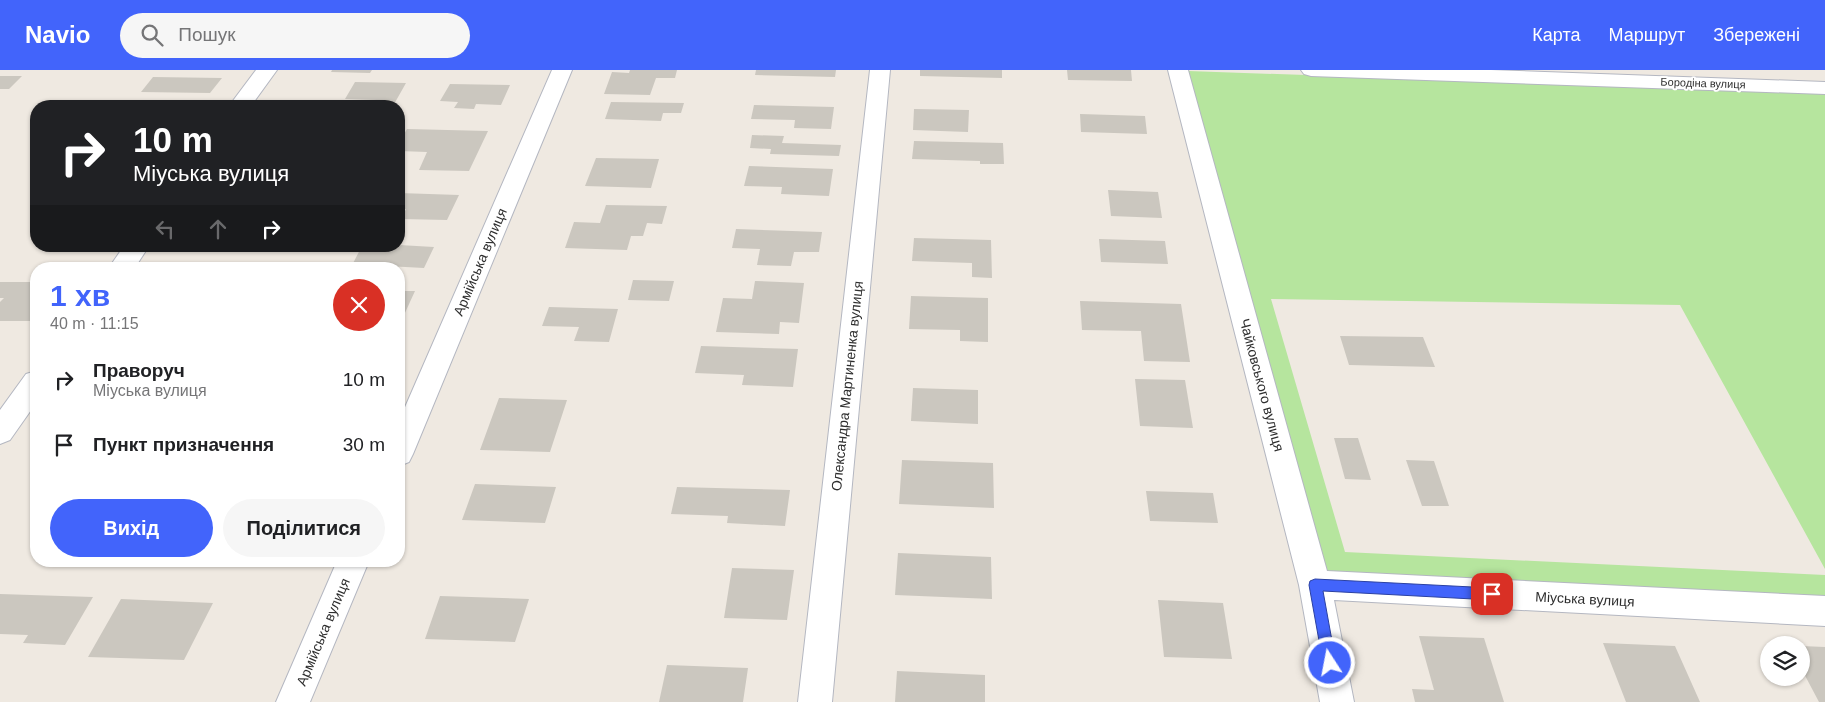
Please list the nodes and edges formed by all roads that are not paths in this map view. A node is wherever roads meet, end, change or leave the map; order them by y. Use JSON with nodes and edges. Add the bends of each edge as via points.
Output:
{"nodes":[{"id":1,"x":267,"y":70,"type":"edge"},
{"id":2,"x":562,"y":70,"type":"edge"},
{"id":3,"x":880,"y":70,"type":"edge"},
{"id":4,"x":1178,"y":70,"type":"edge"},
{"id":5,"x":1311,"y":70,"type":"edge"},
{"id":6,"x":1579,"y":74,"type":"edge"},
{"id":7,"x":1825,"y":88,"type":"edge"},
{"id":8,"x":244,"y":100,"type":"edge"},
{"id":9,"x":30,"y":390,"type":"edge"},
{"id":10,"x":0,"y":432,"type":"edge"},
{"id":11,"x":405,"y":440,"type":"edge"},
{"id":12,"x":350,"y":567,"type":"edge"},
{"id":13,"x":1315,"y":585,"type":"junction"},
{"id":14,"x":1825,"y":611,"type":"edge"},
{"id":15,"x":293,"y":702,"type":"edge"},
{"id":16,"x":815,"y":702,"type":"edge"},
{"id":17,"x":1337,"y":702,"type":"edge"}],
"edges":[{"from":1,"to":8,"type":"street"},
{"from":2,"to":11,"type":"street","name":"Армійська вулиця"},
{"from":3,"to":16,"type":"street","name":"Олександра Мартиненка вулиця"},
{"from":4,"to":13,"type":"street","name":"Чайковського вулиця"},
{"from":5,"to":6,"type":"street","name":"Бородіна вулиця"},
{"from":6,"to":7,"type":"street","name":"Бородіна вулиця"},
{"from":9,"to":10,"type":"street"},
{"from":12,"to":15,"type":"street","name":"Армійська вулиця"},
{"from":13,"to":14,"type":"street","name":"Міуська вулиця"},
{"from":13,"to":17,"type":"street","name":"Чайковського вулиця"}]}
